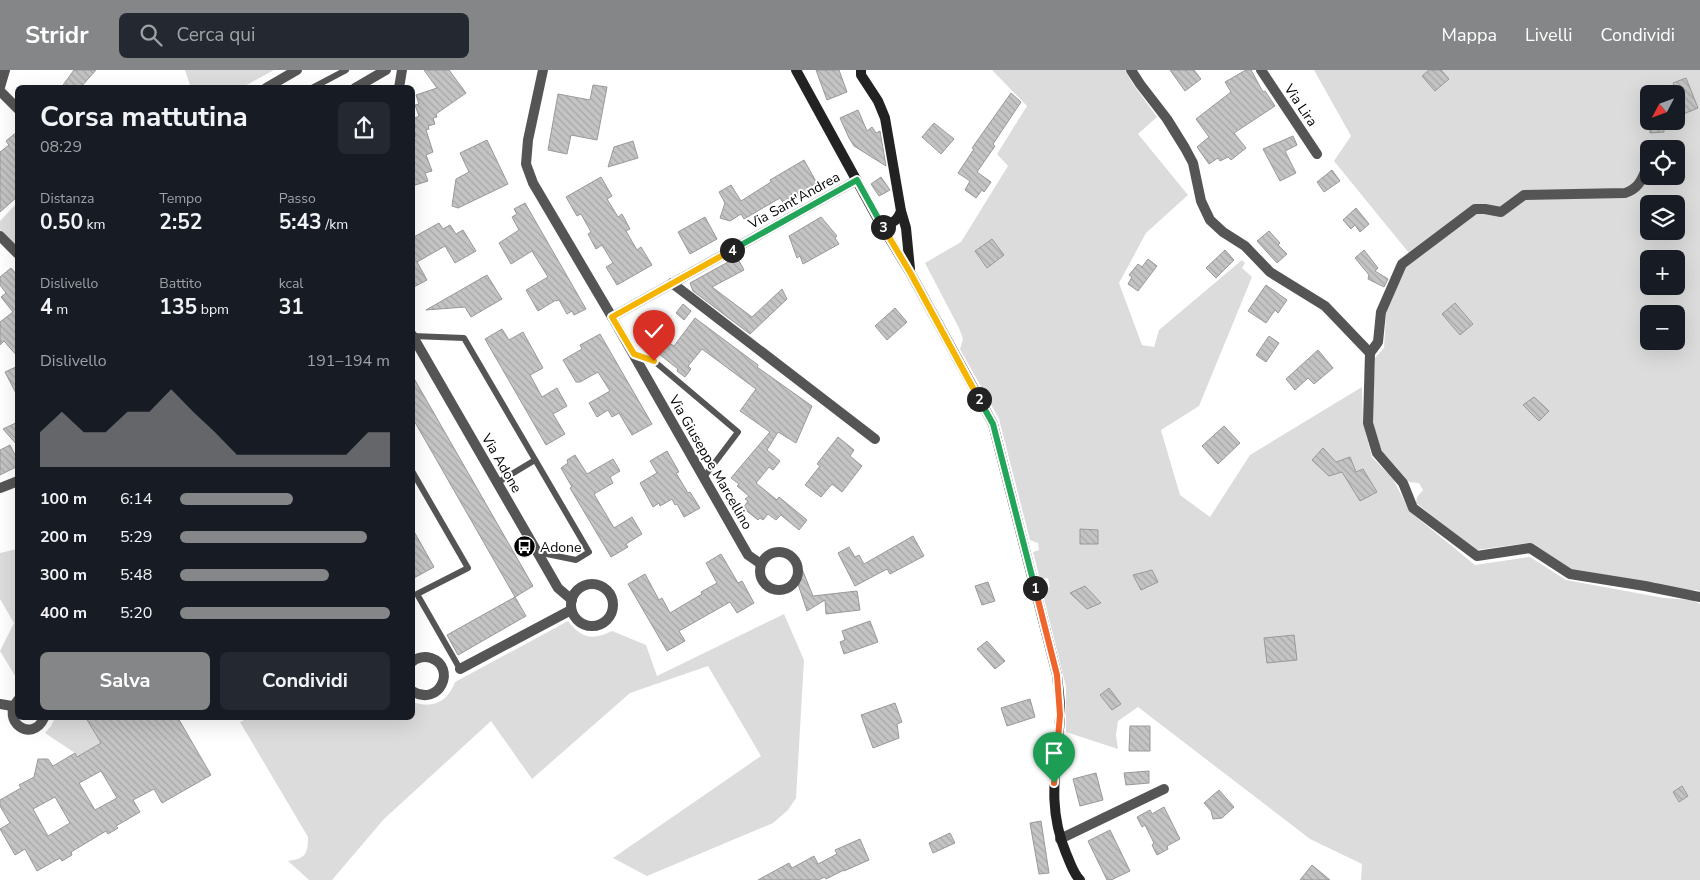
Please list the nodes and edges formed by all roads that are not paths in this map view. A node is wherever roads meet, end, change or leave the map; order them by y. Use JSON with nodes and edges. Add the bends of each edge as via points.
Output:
{"nodes":[{"id":1,"x":5,"y":70,"type":"edge"},
{"id":2,"x":297,"y":70,"type":"edge"},
{"id":3,"x":346,"y":70,"type":"edge"},
{"id":4,"x":386,"y":70,"type":"edge"},
{"id":5,"x":402,"y":70,"type":"edge"},
{"id":6,"x":542,"y":70,"type":"edge"},
{"id":7,"x":796,"y":70,"type":"edge"},
{"id":8,"x":861,"y":70,"type":"edge"},
{"id":9,"x":1131,"y":70,"type":"edge"},
{"id":10,"x":1262,"y":70,"type":"edge"},
{"id":11,"x":271,"y":85,"type":"edge"},
{"id":12,"x":318,"y":85,"type":"edge"},
{"id":13,"x":360,"y":85,"type":"edge"},
{"id":14,"x":400,"y":85,"type":"edge"},
{"id":15,"x":0,"y":87,"type":"edge"},
{"id":16,"x":0,"y":91,"type":"edge"},
{"id":17,"x":15,"y":106,"type":"edge"},
{"id":18,"x":1317,"y":154,"type":"dead end"},
{"id":19,"x":857,"y":180,"type":"junction"},
{"id":20,"x":1640,"y":182,"type":"edge"},
{"id":21,"x":901,"y":211,"type":"junction"},
{"id":22,"x":880,"y":223,"type":"junction"},
{"id":23,"x":0,"y":236,"type":"edge"},
{"id":24,"x":15,"y":251,"type":"edge"},
{"id":25,"x":911,"y":274,"type":"junction"},
{"id":26,"x":672,"y":283,"type":"junction"},
{"id":27,"x":612,"y":317,"type":"junction"},
{"id":28,"x":415,"y":336,"type":"edge"},
{"id":29,"x":415,"y":340,"type":"edge"},
{"id":30,"x":1370,"y":353,"type":"junction"},
{"id":31,"x":634,"y":354,"type":"junction"},
{"id":32,"x":875,"y":439,"type":"dead end"},
{"id":33,"x":535,"y":460,"type":"junction"},
{"id":34,"x":415,"y":476,"type":"edge"},
{"id":35,"x":704,"y":477,"type":"junction"},
{"id":36,"x":15,"y":482,"type":"edge"},
{"id":37,"x":497,"y":483,"type":"junction"},
{"id":38,"x":0,"y":488,"type":"edge"},
{"id":39,"x":537,"y":551,"type":"junction"},
{"id":40,"x":761,"y":564,"type":"dead end"},
{"id":41,"x":1700,"y":597,"type":"edge"},
{"id":42,"x":415,"y":660,"type":"edge"},
{"id":43,"x":460,"y":669,"type":"joint"},
{"id":44,"x":415,"y":692,"type":"edge"},
{"id":45,"x":15,"y":703,"type":"edge"},
{"id":46,"x":0,"y":704,"type":"edge"},
{"id":47,"x":43,"y":720,"type":"edge"},
{"id":48,"x":1164,"y":789,"type":"dead end"},
{"id":49,"x":1060,"y":839,"type":"junction"},
{"id":50,"x":1080,"y":880,"type":"edge"}],
"edges":[{"from":1,"to":15,"type":"street"},
{"from":2,"to":11,"type":"street"},
{"from":3,"to":12,"type":"lane"},
{"from":4,"to":13,"type":"street"},
{"from":5,"to":14,"type":"street"},
{"from":6,"to":27,"type":"street","name":"Via Giuseppe Marcellino","via":[[526,164],[533,183]]},
{"from":7,"to":19,"type":"main road"},
{"from":8,"to":21,"type":"main road","via":[[885,118]]},
{"from":9,"to":30,"type":"street","via":[[1186,148],[1193,163],[1201,201],[1210,220],[1245,246],[1270,272],[1325,306]]},
{"from":10,"to":18,"type":"street","name":"Via Lira"},
{"from":16,"to":17,"type":"street"},
{"from":19,"to":22,"type":"main road"},
{"from":19,"to":26,"type":"street","name":"Via Sant'Andrea"},
{"from":20,"to":30,"type":"street","via":[[1634,190],[1625,192],[1524,195],[1501,212],[1475,209],[1402,264],[1381,312],[1378,342]]},
{"from":21,"to":22,"type":"main road","via":[[894,222]]},
{"from":21,"to":25,"type":"main road"},
{"from":22,"to":25,"type":"main road"},
{"from":23,"to":24,"type":"street"},
{"from":25,"to":49,"type":"main road","via":[[993,424],[1057,675],[1060,715],[1054,783],[1055,817]]},
{"from":26,"to":27,"type":"street","name":"Via Sant'Andrea"},
{"from":26,"to":32,"type":"street"},
{"from":27,"to":31,"type":"street","name":"Via Giuseppe Marcellino"},
{"from":28,"to":33,"type":"lane","via":[[464,338]]},
{"from":29,"to":37,"type":"street","name":"Via Adone"},
{"from":30,"to":41,"type":"street","via":[[1368,423],[1377,453],[1403,482],[1413,508],[1477,556],[1530,548],[1570,574]]},
{"from":31,"to":35,"type":"street","name":"Via Giuseppe Marcellino"},
{"from":31,"to":35,"type":"lane","via":[[654,361],[738,432]]},
{"from":33,"to":37,"type":"lane"},
{"from":33,"to":39,"type":"lane","via":[[589,552],[576,560]]},
{"from":34,"to":43,"type":"lane","via":[[468,568],[417,594]]},
{"from":35,"to":40,"type":"street","name":"Via Giuseppe Marcellino","via":[[748,555]]},
{"from":36,"to":38,"type":"street"},
{"from":37,"to":39,"type":"street","name":"Via Adone"},
{"from":39,"to":43,"type":"street","name":"Via Adone","via":[[558,588],[572,605]]},
{"from":42,"to":44,"type":"street","via":[[422,657],[435,660],[440,664],[444,677],[443,684],[435,693],[424,696]]},
{"from":45,"to":46,"type":"street"},
{"from":45,"to":47,"type":"street","via":[[12,719],[22,729],[36,728]]},
{"from":48,"to":49,"type":"street"},
{"from":49,"to":50,"type":"main road"}]}
